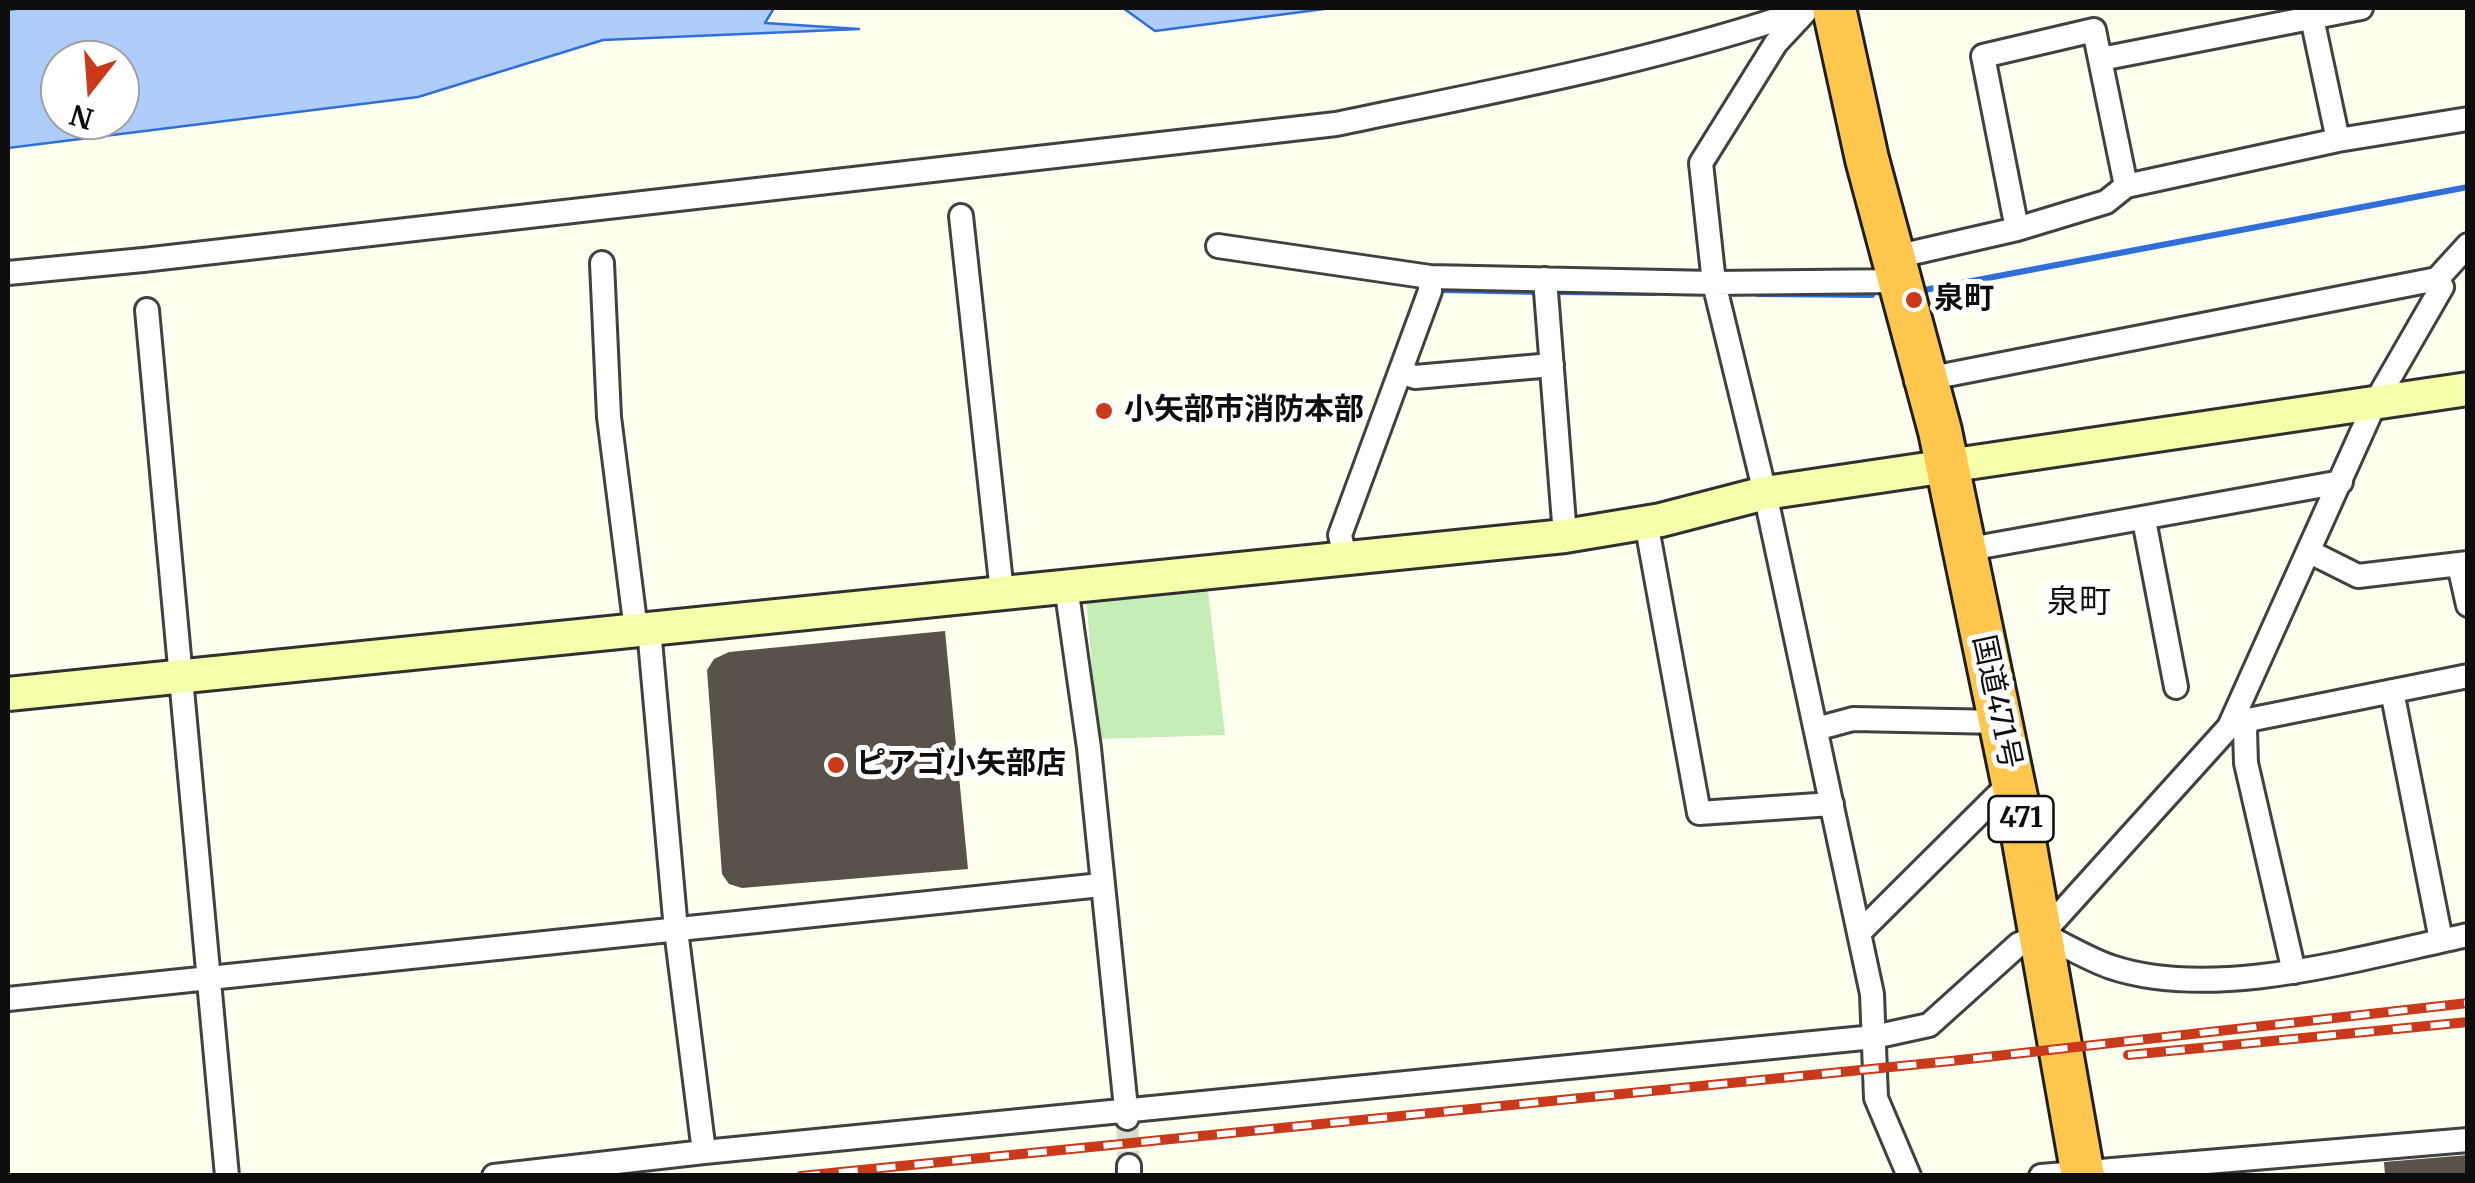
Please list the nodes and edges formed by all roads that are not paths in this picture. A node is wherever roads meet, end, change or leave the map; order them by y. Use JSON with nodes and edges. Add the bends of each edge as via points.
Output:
{"nodes":[{"id":1,"x":1815,"y":8,"type":"edge"},
{"id":2,"x":2362,"y":8,"type":"edge"},
{"id":3,"x":2312,"y":18,"type":"junction"},
{"id":4,"x":2101,"y":59,"type":"junction"},
{"id":5,"x":2468,"y":118,"type":"edge"},
{"id":6,"x":2338,"y":140,"type":"junction"},
{"id":7,"x":2126,"y":186,"type":"junction"},
{"id":8,"x":961,"y":216,"type":"dead end"},
{"id":9,"x":2017,"y":229,"type":"junction"},
{"id":10,"x":1218,"y":246,"type":"dead end"},
{"id":11,"x":2468,"y":246,"type":"edge"},
{"id":12,"x":602,"y":262,"type":"dead end"},
{"id":13,"x":1888,"y":270,"type":"junction"},
{"id":14,"x":8,"y":273,"type":"edge"},
{"id":15,"x":1430,"y":278,"type":"junction"},
{"id":16,"x":2438,"y":279,"type":"junction"},
{"id":17,"x":1545,"y":280,"type":"junction"},
{"id":18,"x":1714,"y":283,"type":"junction"},
{"id":19,"x":147,"y":310,"type":"dead end"},
{"id":20,"x":1552,"y":365,"type":"junction"},
{"id":21,"x":1402,"y":372,"type":"junction"},
{"id":22,"x":1919,"y":380,"type":"junction"},
{"id":23,"x":2468,"y":389,"type":"edge"},
{"id":24,"x":2375,"y":403,"type":"junction"},
{"id":25,"x":1944,"y":466,"type":"junction"},
{"id":26,"x":2340,"y":482,"type":"junction"},
{"id":27,"x":1765,"y":493,"type":"junction"},
{"id":28,"x":2144,"y":520,"type":"junction"},
{"id":29,"x":1646,"y":522,"type":"junction"},
{"id":30,"x":1566,"y":536,"type":"junction"},
{"id":31,"x":1964,"y":550,"type":"junction"},
{"id":32,"x":2310,"y":552,"type":"junction"},
{"id":33,"x":1345,"y":558,"type":"junction"},
{"id":34,"x":2463,"y":564,"type":"edge"},
{"id":35,"x":1066,"y":586,"type":"junction"},
{"id":36,"x":1002,"y":592,"type":"junction"},
{"id":37,"x":2468,"y":605,"type":"edge"},
{"id":38,"x":643,"y":629,"type":"junction"},
{"id":39,"x":2468,"y":676,"type":"edge"},
{"id":40,"x":181,"y":677,"type":"junction"},
{"id":41,"x":2176,"y":688,"type":"dead end"},
{"id":42,"x":2392,"y":691,"type":"junction"},
{"id":43,"x":8,"y":694,"type":"edge"},
{"id":44,"x":2000,"y":722,"type":"junction"},
{"id":45,"x":1816,"y":730,"type":"junction"},
{"id":46,"x":2013,"y":780,"type":"junction"},
{"id":47,"x":1832,"y":804,"type":"junction"},
{"id":48,"x":1101,"y":885,"type":"junction"},
{"id":49,"x":676,"y":930,"type":"junction"},
{"id":50,"x":1859,"y":932,"type":"junction"},
{"id":51,"x":2042,"y":934,"type":"junction"},
{"id":52,"x":2468,"y":934,"type":"edge"},
{"id":53,"x":2441,"y":940,"type":"junction"},
{"id":54,"x":2294,"y":972,"type":"junction"},
{"id":55,"x":210,"y":979,"type":"junction"},
{"id":56,"x":8,"y":999,"type":"edge"},
{"id":57,"x":1874,"y":1037,"type":"junction"},
{"id":58,"x":1127,"y":1114,"type":"junction"},
{"id":59,"x":2468,"y":1140,"type":"edge"},
{"id":60,"x":704,"y":1152,"type":"junction"},
{"id":61,"x":2069,"y":1174,"type":"edge"},
{"id":62,"x":227,"y":1176,"type":"edge"},
{"id":63,"x":494,"y":1176,"type":"edge"},
{"id":64,"x":1909,"y":1176,"type":"edge"}],
"edges":[{"from":1,"to":13,"type":"highway","name":"国道471号","number":"471"},
{"from":1,"to":14,"type":"street","via":[[1730,36],[1336,124]]},
{"from":1,"to":18,"type":"street","via":[[1776,44],[1700,164]]},
{"from":2,"to":3,"type":"street"},
{"from":3,"to":4,"type":"street"},
{"from":3,"to":6,"type":"street"},
{"from":4,"to":7,"type":"street"},
{"from":4,"to":9,"type":"street","via":[[2094,30],[1982,56]]},
{"from":5,"to":6,"type":"street"},
{"from":6,"to":7,"type":"street"},
{"from":7,"to":9,"type":"street","via":[[2106,202]]},
{"from":8,"to":36,"type":"street"},
{"from":9,"to":13,"type":"street"},
{"from":10,"to":15,"type":"street"},
{"from":11,"to":16,"type":"street"},
{"from":12,"to":38,"type":"street","via":[[609,417]]},
{"from":13,"to":18,"type":"street"},
{"from":13,"to":22,"type":"highway","name":"国道471号","number":"471"},
{"from":15,"to":17,"type":"street"},
{"from":15,"to":21,"type":"street"},
{"from":16,"to":22,"type":"street"},
{"from":16,"to":24,"type":"street","via":[[2442,287]]},
{"from":17,"to":18,"type":"street"},
{"from":17,"to":20,"type":"street"},
{"from":18,"to":27,"type":"street"},
{"from":19,"to":40,"type":"street"},
{"from":20,"to":21,"type":"street","via":[[1415,377]]},
{"from":20,"to":30,"type":"street"},
{"from":21,"to":33,"type":"street","via":[[1340,535]]},
{"from":22,"to":25,"type":"highway","name":"国道471号","number":"471","via":[[1928,432]]},
{"from":23,"to":24,"type":"street"},
{"from":24,"to":25,"type":"street"},
{"from":24,"to":26,"type":"street"},
{"from":25,"to":27,"type":"street"},
{"from":25,"to":31,"type":"highway","name":"国道471号","number":"471"},
{"from":26,"to":28,"type":"street"},
{"from":26,"to":32,"type":"street"},
{"from":27,"to":29,"type":"street"},
{"from":27,"to":45,"type":"street"},
{"from":28,"to":31,"type":"street"},
{"from":28,"to":41,"type":"street"},
{"from":29,"to":30,"type":"street"},
{"from":29,"to":47,"type":"street","via":[[1699,813]]},
{"from":30,"to":33,"type":"street"},
{"from":31,"to":44,"type":"highway","name":"国道471号","number":"471"},
{"from":32,"to":34,"type":"street","via":[[2358,576]]},
{"from":32,"to":51,"type":"street","via":[[2229,727]]},
{"from":33,"to":35,"type":"street"},
{"from":34,"to":37,"type":"street"},
{"from":35,"to":36,"type":"street"},
{"from":35,"to":48,"type":"street"},
{"from":36,"to":38,"type":"street"},
{"from":38,"to":40,"type":"street"},
{"from":38,"to":49,"type":"street"},
{"from":39,"to":42,"type":"street"},
{"from":40,"to":43,"type":"street"},
{"from":40,"to":55,"type":"street"},
{"from":42,"to":53,"type":"street"},
{"from":42,"to":54,"type":"street","via":[[2248,720],[2246,763]]},
{"from":44,"to":45,"type":"street","via":[[1853,719]]},
{"from":44,"to":46,"type":"highway","name":"国道471号","number":"471"},
{"from":45,"to":47,"type":"street"},
{"from":46,"to":50,"type":"street"},
{"from":46,"to":51,"type":"highway","name":"国道471号","number":"471"},
{"from":47,"to":50,"type":"street"},
{"from":48,"to":49,"type":"street"},
{"from":48,"to":58,"type":"street"},
{"from":49,"to":55,"type":"street"},
{"from":49,"to":60,"type":"street"},
{"from":50,"to":57,"type":"street"},
{"from":51,"to":54,"type":"street","via":[[2110,967],[2155,978]]},
{"from":51,"to":57,"type":"street","via":[[2019,944],[1929,1026]]},
{"from":51,"to":61,"type":"highway","name":"国道471号","number":"471"},
{"from":52,"to":53,"type":"street"},
{"from":53,"to":54,"type":"street"},
{"from":55,"to":56,"type":"street"},
{"from":55,"to":62,"type":"street"},
{"from":57,"to":58,"type":"street"},
{"from":57,"to":64,"type":"street","via":[[1876,1098]]},
{"from":58,"to":60,"type":"street"},
{"from":59,"to":61,"type":"street"},
{"from":60,"to":63,"type":"street"}]}
